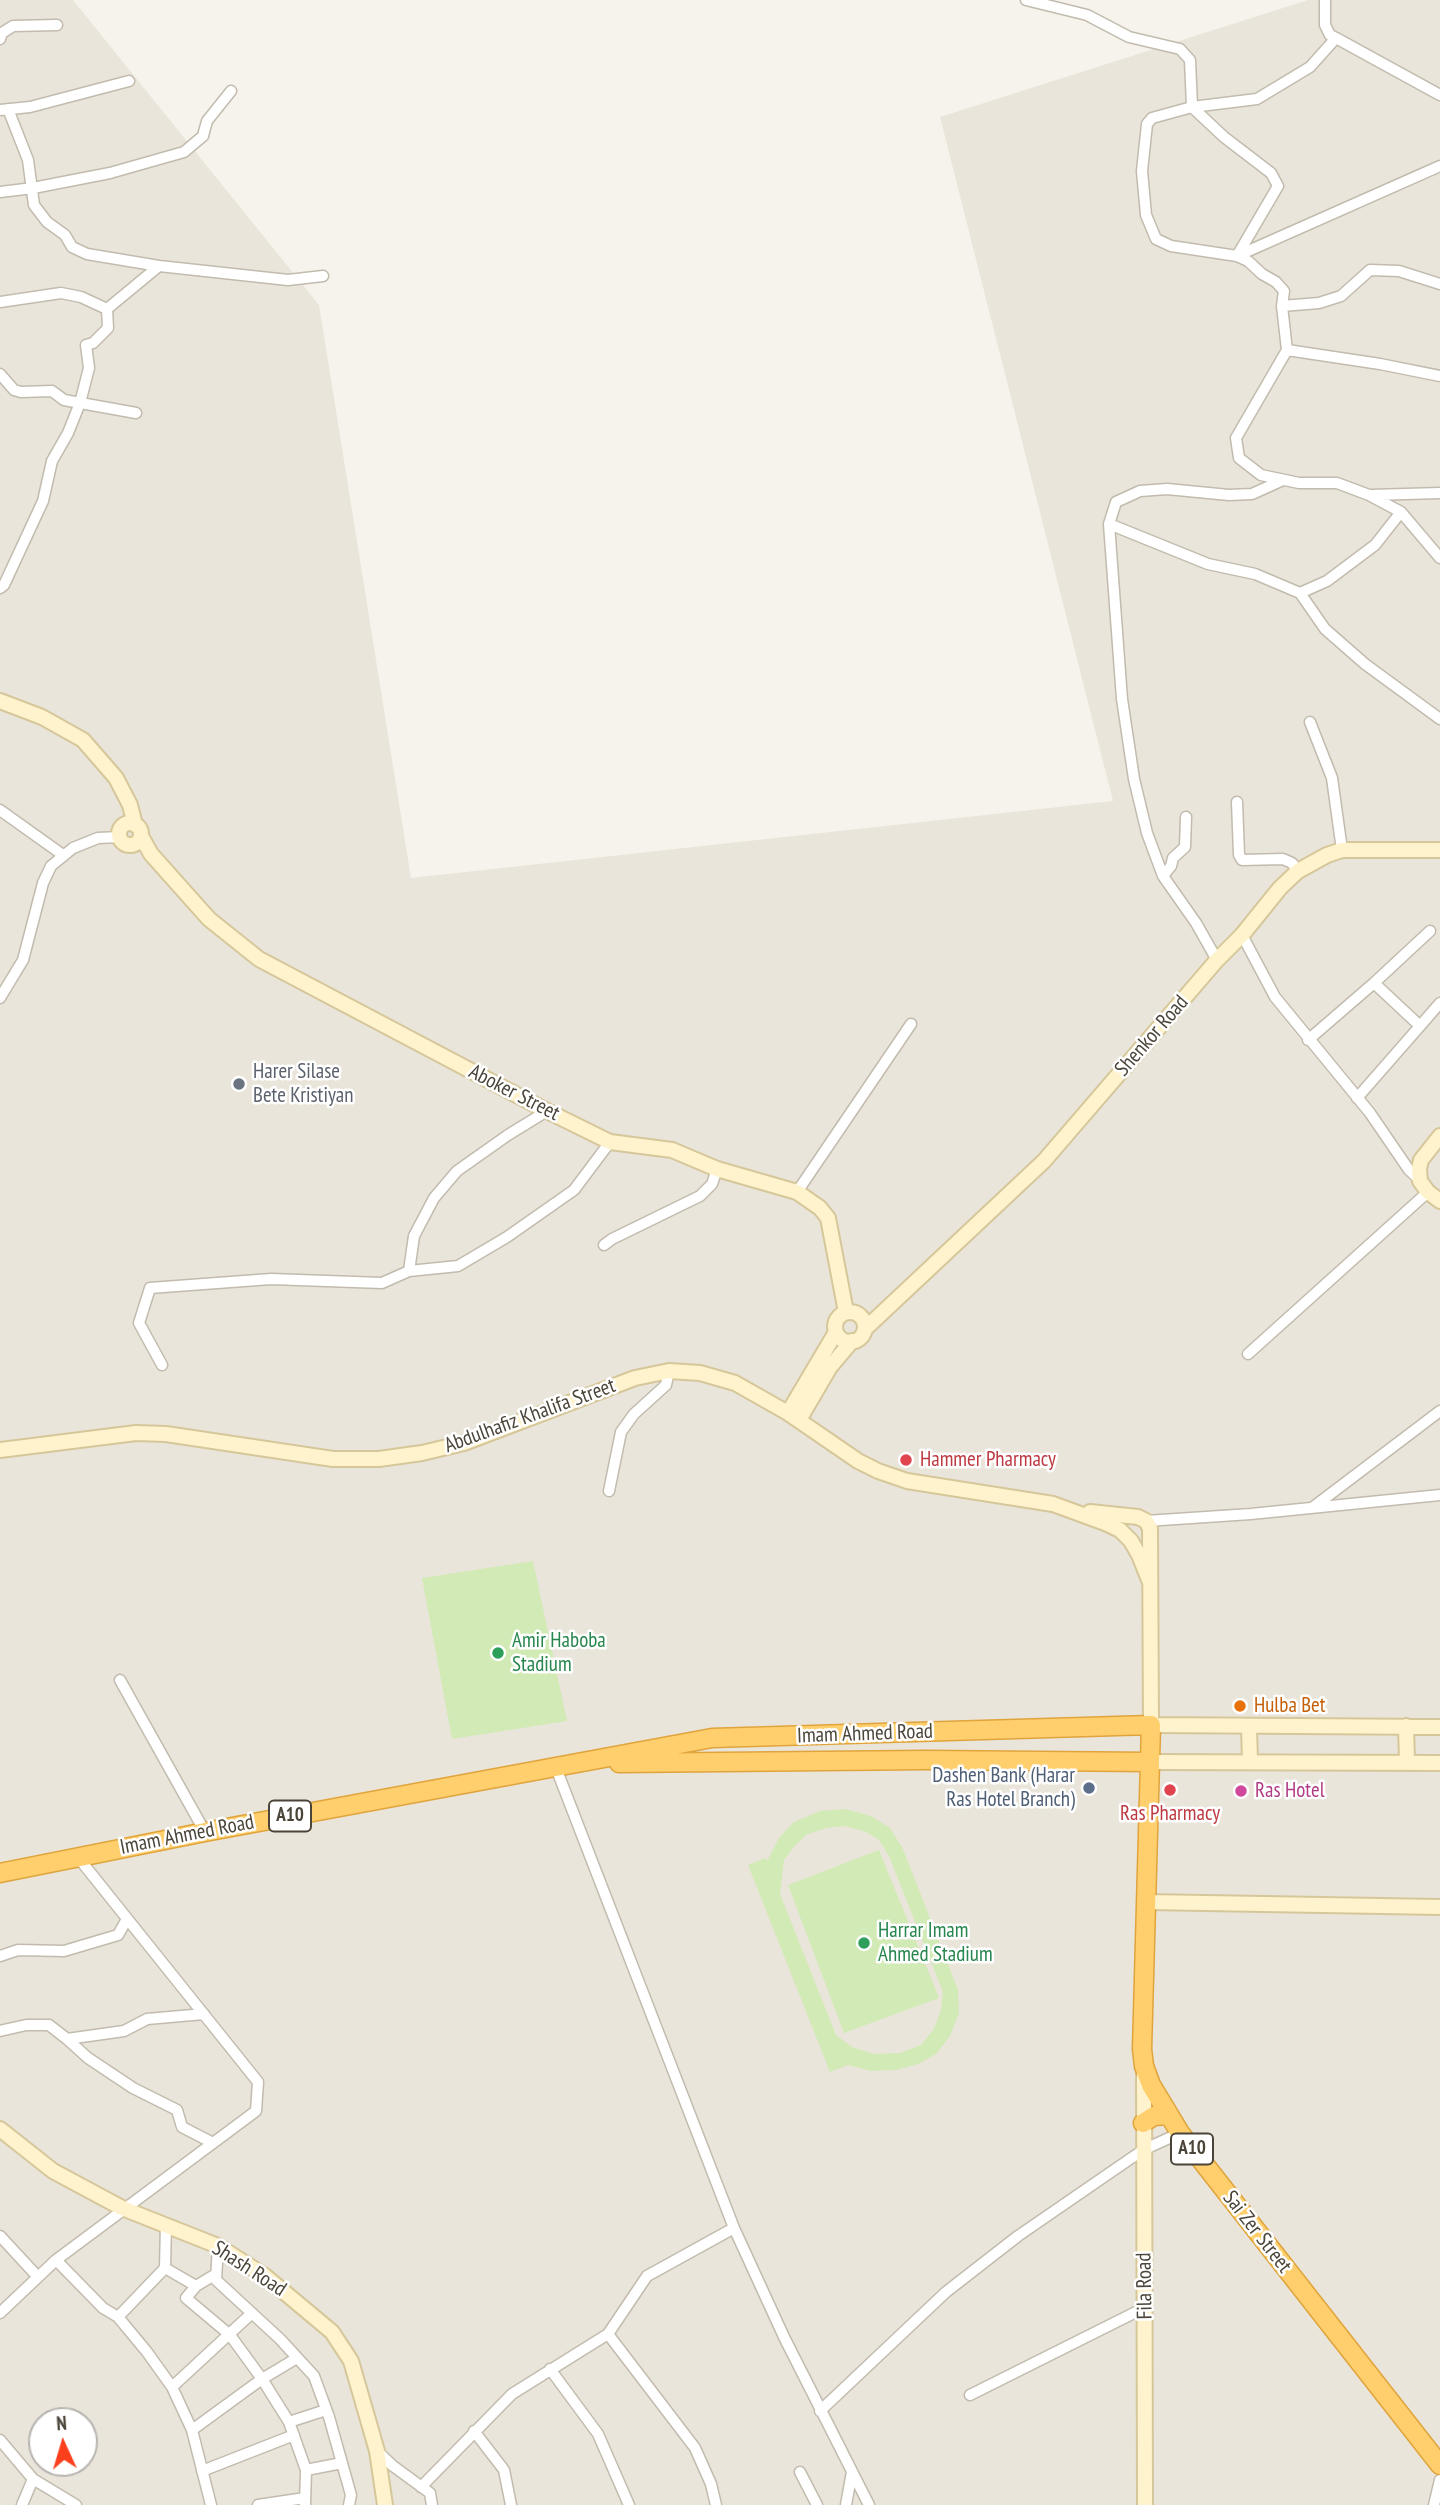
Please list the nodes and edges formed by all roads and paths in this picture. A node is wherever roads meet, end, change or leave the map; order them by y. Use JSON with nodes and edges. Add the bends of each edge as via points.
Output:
{"nodes":[{"id":1,"x":1026,"y":0,"type":"edge"},
{"id":2,"x":1325,"y":0,"type":"edge"},
{"id":3,"x":57,"y":25,"type":"dead end"},
{"id":4,"x":1336,"y":38,"type":"junction"},
{"id":5,"x":0,"y":39,"type":"edge"},
{"id":6,"x":129,"y":81,"type":"dead end"},
{"id":7,"x":231,"y":91,"type":"dead end"},
{"id":8,"x":1440,"y":95,"type":"edge"},
{"id":9,"x":1192,"y":107,"type":"junction"},
{"id":10,"x":4,"y":110,"type":"edge"},
{"id":11,"x":1440,"y":166,"type":"edge"},
{"id":12,"x":33,"y":188,"type":"junction"},
{"id":13,"x":0,"y":192,"type":"edge"},
{"id":14,"x":1237,"y":256,"type":"junction"},
{"id":15,"x":159,"y":266,"type":"junction"},
{"id":16,"x":323,"y":276,"type":"dead end"},
{"id":17,"x":1440,"y":284,"type":"edge"},
{"id":18,"x":0,"y":302,"type":"edge"},
{"id":19,"x":1282,"y":306,"type":"junction"},
{"id":20,"x":107,"y":309,"type":"junction"},
{"id":21,"x":1287,"y":350,"type":"junction"},
{"id":22,"x":0,"y":374,"type":"edge"},
{"id":23,"x":1440,"y":376,"type":"edge"},
{"id":24,"x":80,"y":403,"type":"junction"},
{"id":25,"x":136,"y":413,"type":"dead end"},
{"id":26,"x":1284,"y":480,"type":"junction"},
{"id":27,"x":1440,"y":494,"type":"edge"},
{"id":28,"x":1369,"y":495,"type":"junction"},
{"id":29,"x":1401,"y":512,"type":"junction"},
{"id":30,"x":1109,"y":524,"type":"junction"},
{"id":31,"x":1440,"y":558,"type":"edge"},
{"id":32,"x":0,"y":587,"type":"edge"},
{"id":33,"x":1300,"y":593,"type":"junction"},
{"id":34,"x":0,"y":701,"type":"edge"},
{"id":35,"x":1440,"y":719,"type":"edge"},
{"id":36,"x":1310,"y":722,"type":"dead end"},
{"id":37,"x":1237,"y":802,"type":"dead end"},
{"id":38,"x":0,"y":810,"type":"edge"},
{"id":39,"x":1186,"y":817,"type":"dead end"},
{"id":40,"x":131,"y":833,"type":"junction"},
{"id":41,"x":1342,"y":850,"type":"junction"},
{"id":42,"x":1440,"y":850,"type":"edge"},
{"id":43,"x":63,"y":855,"type":"junction"},
{"id":44,"x":1298,"y":872,"type":"junction"},
{"id":45,"x":1163,"y":876,"type":"junction"},
{"id":46,"x":1430,"y":931,"type":"dead end"},
{"id":47,"x":1242,"y":935,"type":"junction"},
{"id":48,"x":1217,"y":960,"type":"junction"},
{"id":49,"x":1374,"y":983,"type":"junction"},
{"id":50,"x":0,"y":998,"type":"edge"},
{"id":51,"x":1440,"y":1003,"type":"edge"},
{"id":52,"x":911,"y":1024,"type":"dead end"},
{"id":53,"x":1420,"y":1026,"type":"junction"},
{"id":54,"x":1308,"y":1040,"type":"junction"},
{"id":55,"x":1357,"y":1098,"type":"junction"},
{"id":56,"x":547,"y":1111,"type":"junction"},
{"id":57,"x":1440,"y":1136,"type":"edge"},
{"id":58,"x":610,"y":1142,"type":"junction"},
{"id":59,"x":717,"y":1169,"type":"junction"},
{"id":60,"x":1424,"y":1186,"type":"junction"},
{"id":61,"x":797,"y":1192,"type":"junction"},
{"id":62,"x":1440,"y":1202,"type":"edge"},
{"id":63,"x":604,"y":1245,"type":"dead end"},
{"id":64,"x":409,"y":1272,"type":"junction"},
{"id":65,"x":857,"y":1319,"type":"junction"},
{"id":66,"x":836,"y":1332,"type":"junction"},
{"id":67,"x":852,"y":1341,"type":"junction"},
{"id":68,"x":1248,"y":1354,"type":"dead end"},
{"id":69,"x":162,"y":1366,"type":"dead end"},
{"id":70,"x":669,"y":1371,"type":"junction"},
{"id":71,"x":808,"y":1392,"type":"junction"},
{"id":72,"x":768,"y":1402,"type":"junction"},
{"id":73,"x":1440,"y":1411,"type":"edge"},
{"id":74,"x":793,"y":1416,"type":"junction"},
{"id":75,"x":822,"y":1437,"type":"junction"},
{"id":76,"x":0,"y":1450,"type":"edge"},
{"id":77,"x":609,"y":1491,"type":"dead end"},
{"id":78,"x":1440,"y":1495,"type":"edge"},
{"id":79,"x":1311,"y":1508,"type":"junction"},
{"id":80,"x":1078,"y":1512,"type":"junction"},
{"id":81,"x":1146,"y":1521,"type":"junction"},
{"id":82,"x":1149,"y":1580,"type":"junction"},
{"id":83,"x":120,"y":1680,"type":"dead end"},
{"id":84,"x":1151,"y":1725,"type":"junction"},
{"id":85,"x":1249,"y":1726,"type":"junction"},
{"id":86,"x":1406,"y":1726,"type":"junction"},
{"id":87,"x":1440,"y":1727,"type":"edge"},
{"id":88,"x":1150,"y":1762,"type":"junction"},
{"id":89,"x":1250,"y":1762,"type":"junction"},
{"id":90,"x":1407,"y":1762,"type":"junction"},
{"id":91,"x":580,"y":1763,"type":"junction"},
{"id":92,"x":1440,"y":1763,"type":"edge"},
{"id":93,"x":556,"y":1768,"type":"junction"},
{"id":94,"x":205,"y":1832,"type":"junction"},
{"id":95,"x":77,"y":1856,"type":"junction"},
{"id":96,"x":0,"y":1873,"type":"edge"},
{"id":97,"x":1146,"y":1902,"type":"junction"},
{"id":98,"x":1440,"y":1907,"type":"edge"},
{"id":99,"x":127,"y":1919,"type":"junction"},
{"id":100,"x":0,"y":1956,"type":"edge"},
{"id":101,"x":204,"y":2014,"type":"junction"},
{"id":102,"x":0,"y":2031,"type":"edge"},
{"id":103,"x":67,"y":2039,"type":"junction"},
{"id":104,"x":1144,"y":2067,"type":"junction"},
{"id":105,"x":1167,"y":2115,"type":"junction"},
{"id":106,"x":1143,"y":2123,"type":"junction"},
{"id":107,"x":0,"y":2129,"type":"edge"},
{"id":108,"x":1180,"y":2133,"type":"junction"},
{"id":109,"x":213,"y":2143,"type":"junction"},
{"id":110,"x":1143,"y":2150,"type":"junction"},
{"id":111,"x":122,"y":2208,"type":"junction"},
{"id":112,"x":166,"y":2224,"type":"junction"},
{"id":113,"x":734,"y":2228,"type":"junction"},
{"id":114,"x":0,"y":2236,"type":"edge"},
{"id":115,"x":218,"y":2246,"type":"junction"},
{"id":116,"x":55,"y":2260,"type":"junction"},
{"id":117,"x":165,"y":2268,"type":"junction"},
{"id":118,"x":216,"y":2274,"type":"junction"},
{"id":119,"x":37,"y":2276,"type":"junction"},
{"id":120,"x":196,"y":2286,"type":"junction"},
{"id":121,"x":1146,"y":2307,"type":"junction"},
{"id":122,"x":0,"y":2312,"type":"edge"},
{"id":123,"x":252,"y":2313,"type":"junction"},
{"id":124,"x":117,"y":2317,"type":"junction"},
{"id":125,"x":608,"y":2334,"type":"junction"},
{"id":126,"x":230,"y":2335,"type":"junction"},
{"id":127,"x":297,"y":2357,"type":"junction"},
{"id":128,"x":550,"y":2370,"type":"junction"},
{"id":129,"x":262,"y":2379,"type":"junction"},
{"id":130,"x":172,"y":2388,"type":"junction"},
{"id":131,"x":970,"y":2395,"type":"dead end"},
{"id":132,"x":327,"y":2410,"type":"junction"},
{"id":133,"x":820,"y":2411,"type":"junction"},
{"id":134,"x":289,"y":2422,"type":"junction"},
{"id":135,"x":192,"y":2430,"type":"junction"},
{"id":136,"x":474,"y":2431,"type":"junction"},
{"id":137,"x":294,"y":2435,"type":"junction"},
{"id":138,"x":0,"y":2440,"type":"edge"},
{"id":139,"x":377,"y":2451,"type":"junction"},
{"id":140,"x":342,"y":2463,"type":"junction"},
{"id":141,"x":1440,"y":2465,"type":"edge"},
{"id":142,"x":306,"y":2470,"type":"junction"},
{"id":143,"x":202,"y":2471,"type":"junction"},
{"id":144,"x":800,"y":2472,"type":"dead end"},
{"id":145,"x":852,"y":2472,"type":"junction"},
{"id":146,"x":33,"y":2479,"type":"junction"},
{"id":147,"x":1440,"y":2480,"type":"edge"},
{"id":148,"x":421,"y":2487,"type":"junction"},
{"id":149,"x":305,"y":2501,"type":"edge"},
{"id":150,"x":22,"y":2505,"type":"edge"},
{"id":151,"x":76,"y":2505,"type":"edge"},
{"id":152,"x":211,"y":2505,"type":"edge"},
{"id":153,"x":258,"y":2505,"type":"edge"},
{"id":154,"x":349,"y":2505,"type":"edge"},
{"id":155,"x":385,"y":2505,"type":"edge"},
{"id":156,"x":432,"y":2505,"type":"edge"},
{"id":157,"x":511,"y":2505,"type":"edge"},
{"id":158,"x":629,"y":2505,"type":"edge"},
{"id":159,"x":716,"y":2505,"type":"edge"},
{"id":160,"x":817,"y":2505,"type":"edge"},
{"id":161,"x":846,"y":2505,"type":"edge"},
{"id":162,"x":869,"y":2505,"type":"edge"},
{"id":163,"x":1145,"y":2505,"type":"edge"},
{"id":164,"x":1434,"y":2505,"type":"edge"}],
"edges":[{"from":1,"to":9,"type":"street","via":[[1087,15],[1129,37],[1180,49],[1189,60]]},
{"from":2,"to":4,"type":"street","via":[[1325,25]]},
{"from":3,"to":5,"type":"street","via":[[13,26]]},
{"from":4,"to":8,"type":"street"},
{"from":4,"to":9,"type":"street","via":[[1310,67],[1257,99]]},
{"from":6,"to":10,"type":"street"},
{"from":7,"to":12,"type":"street","via":[[207,121],[203,136],[184,152]]},
{"from":9,"to":14,"type":"street","via":[[1271,173],[1278,186]]},
{"from":9,"to":14,"type":"street","via":[[1152,118],[1147,124],[1142,171],[1146,215],[1156,239],[1171,246]]},
{"from":10,"to":12,"type":"street","via":[[28,160]]},
{"from":11,"to":14,"type":"street"},
{"from":12,"to":13,"type":"street"},
{"from":12,"to":15,"type":"street","via":[[34,205],[72,247],[87,254]]},
{"from":14,"to":19,"type":"street","via":[[1276,282],[1283,291]]},
{"from":15,"to":16,"type":"street","via":[[288,280]]},
{"from":15,"to":20,"type":"street"},
{"from":17,"to":19,"type":"street","via":[[1399,271],[1370,270],[1341,296]]},
{"from":18,"to":20,"type":"street","via":[[61,293]]},
{"from":19,"to":21,"type":"street"},
{"from":20,"to":24,"type":"street","via":[[108,328],[86,345],[89,368]]},
{"from":21,"to":23,"type":"street"},
{"from":21,"to":26,"type":"street","via":[[1237,438],[1239,457],[1261,475]]},
{"from":22,"to":24,"type":"street","via":[[13,390],[52,391],[64,400]]},
{"from":24,"to":25,"type":"street"},
{"from":24,"to":32,"type":"street","via":[[52,461],[43,501]]},
{"from":26,"to":28,"type":"street","via":[[1337,483]]},
{"from":26,"to":30,"type":"street","via":[[1252,494],[1140,491],[1116,502]]},
{"from":27,"to":28,"type":"street"},
{"from":28,"to":29,"type":"street"},
{"from":29,"to":31,"type":"street"},
{"from":29,"to":33,"type":"street","via":[[1375,545],[1327,581]]},
{"from":30,"to":33,"type":"street","via":[[1208,564],[1255,574]]},
{"from":30,"to":45,"type":"street","via":[[1122,699],[1134,779]]},
{"from":33,"to":35,"type":"street","via":[[1325,629]]},
{"from":34,"to":40,"type":"main road","via":[[83,740],[116,778],[130,805]]},
{"from":36,"to":41,"type":"street","via":[[1332,778]]},
{"from":37,"to":44,"type":"street","via":[[1242,860],[1283,859]]},
{"from":38,"to":43,"type":"street"},
{"from":39,"to":45,"type":"street","via":[[1185,847]]},
{"from":40,"to":43,"type":"street","via":[[98,838]]},
{"from":40,"to":56,"type":"main road","name":"Aboker Street","via":[[209,919],[259,959]]},
{"from":41,"to":42,"type":"main road","name":"Shenkor Road"},
{"from":41,"to":44,"type":"main road","name":"Shenkor Road"},
{"from":43,"to":50,"type":"street","via":[[43,883],[23,960]]},
{"from":44,"to":47,"type":"main road","name":"Shenkor Road"},
{"from":45,"to":48,"type":"street"},
{"from":46,"to":49,"type":"street"},
{"from":47,"to":48,"type":"main road","name":"Shenkor Road"},
{"from":47,"to":54,"type":"street","via":[[1275,997]]},
{"from":48,"to":65,"type":"main road","name":"Shenkor Road","via":[[1044,1161],[895,1298]]},
{"from":49,"to":53,"type":"street"},
{"from":49,"to":54,"type":"street"},
{"from":51,"to":53,"type":"street"},
{"from":52,"to":61,"type":"street"},
{"from":53,"to":55,"type":"street"},
{"from":54,"to":55,"type":"street"},
{"from":55,"to":60,"type":"street"},
{"from":56,"to":58,"type":"main road","name":"Aboker Street"},
{"from":56,"to":64,"type":"street","via":[[457,1171],[433,1198],[414,1236]]},
{"from":57,"to":60,"type":"main road","via":[[1421,1160]]},
{"from":58,"to":59,"type":"main road","name":"Aboker Street","via":[[672,1150]]},
{"from":58,"to":64,"type":"street","via":[[574,1190],[507,1237],[458,1266]]},
{"from":59,"to":61,"type":"main road","name":"Aboker Street"},
{"from":59,"to":63,"type":"street","via":[[701,1196]]},
{"from":60,"to":62,"type":"main road"},
{"from":60,"to":68,"type":"street"},
{"from":61,"to":65,"type":"main road","name":"Aboker Street","via":[[828,1218]]},
{"from":64,"to":69,"type":"street","via":[[382,1283],[271,1279],[150,1288],[139,1324]]},
{"from":65,"to":66,"type":"main road","via":[[838,1318]]},
{"from":65,"to":67,"type":"main road","via":[[860,1337]]},
{"from":66,"to":67,"type":"main road","via":[[843,1340]]},
{"from":66,"to":71,"type":"main road"},
{"from":67,"to":71,"type":"main road"},
{"from":70,"to":72,"type":"main road","name":"Abdulhafiz Khalifa Street","via":[[700,1373],[735,1383]]},
{"from":70,"to":76,"type":"main road","name":"Abdulhafiz Khalifa Street","via":[[635,1378],[464,1443],[379,1459],[333,1459],[136,1433]]},
{"from":70,"to":77,"type":"street","via":[[666,1385],[634,1414],[621,1433]]},
{"from":71,"to":72,"type":"main road"},
{"from":71,"to":74,"type":"main road"},
{"from":71,"to":75,"type":"main road"},
{"from":72,"to":74,"type":"main road","name":"Abdulhafiz Khalifa Street"},
{"from":73,"to":79,"type":"street"},
{"from":74,"to":75,"type":"main road","name":"Abdulhafiz Khalifa Street"},
{"from":75,"to":80,"type":"main road","name":"Abdulhafiz Khalifa Street","via":[[858,1461],[907,1481]]},
{"from":78,"to":79,"type":"street"},
{"from":79,"to":81,"type":"street"},
{"from":80,"to":81,"type":"main road"},
{"from":80,"to":82,"type":"main road","via":[[1120,1530],[1139,1555]]},
{"from":81,"to":82,"type":"main road","via":[[1151,1538]]},
{"from":82,"to":84,"type":"main road"},
{"from":83,"to":94,"type":"street"},
{"from":84,"to":85,"type":"main road"},
{"from":84,"to":88,"type":"highway","number":"A10"},
{"from":84,"to":91,"type":"highway","name":"Imam Ahmed Road","number":"A10","via":[[712,1738]]},
{"from":85,"to":86,"type":"main road"},
{"from":85,"to":89,"type":"main road"},
{"from":86,"to":87,"type":"main road"},
{"from":86,"to":90,"type":"main road"},
{"from":88,"to":89,"type":"main road"},
{"from":88,"to":91,"type":"highway","name":"Imam Ahmed Road","number":"A10"},
{"from":88,"to":97,"type":"highway","name":"Sai Zer Street","number":"A10"},
{"from":89,"to":90,"type":"main road"},
{"from":90,"to":92,"type":"main road"},
{"from":91,"to":93,"type":"highway","name":"Imam Ahmed Road","number":"A10"},
{"from":93,"to":94,"type":"highway","name":"Imam Ahmed Road","number":"A10"},
{"from":93,"to":113,"type":"street"},
{"from":94,"to":95,"type":"highway","name":"Imam Ahmed Road","number":"A10"},
{"from":95,"to":96,"type":"highway","name":"Imam Ahmed Road","number":"A10"},
{"from":95,"to":99,"type":"street"},
{"from":97,"to":98,"type":"main road"},
{"from":97,"to":104,"type":"highway","name":"Sai Zer Street","number":"A10"},
{"from":99,"to":100,"type":"street","via":[[118,1935],[64,1951],[19,1950]]},
{"from":99,"to":101,"type":"street"},
{"from":101,"to":103,"type":"street","via":[[147,2019],[124,2031]]},
{"from":101,"to":109,"type":"street","via":[[258,2082],[256,2111]]},
{"from":102,"to":103,"type":"street","via":[[50,2025]]},
{"from":103,"to":109,"type":"street","via":[[133,2088],[177,2110],[182,2127]]},
{"from":104,"to":105,"type":"highway","name":"Sai Zer Street","number":"A10"},
{"from":104,"to":106,"type":"main road","name":"Fila Road"},
{"from":105,"to":106,"type":"highway"},
{"from":105,"to":108,"type":"highway","name":"Sai Zer Street","number":"A10"},
{"from":106,"to":110,"type":"main road","name":"Fila Road"},
{"from":107,"to":111,"type":"main road","name":"Shash Road","via":[[53,2171]]},
{"from":108,"to":110,"type":"street"},
{"from":108,"to":141,"type":"highway","name":"Sai Zer Street","number":"A10"},
{"from":109,"to":111,"type":"street"},
{"from":110,"to":121,"type":"main road","name":"Fila Road"},
{"from":110,"to":133,"type":"street","via":[[946,2292]]},
{"from":111,"to":112,"type":"main road","name":"Shash Road"},
{"from":111,"to":116,"type":"street"},
{"from":112,"to":115,"type":"main road","name":"Shash Road"},
{"from":112,"to":117,"type":"street"},
{"from":113,"to":125,"type":"street","via":[[647,2276]]},
{"from":113,"to":133,"type":"street"},
{"from":114,"to":119,"type":"street"},
{"from":115,"to":118,"type":"street"},
{"from":115,"to":139,"type":"main road","name":"Shash Road","via":[[265,2276],[332,2332],[351,2361]]},
{"from":116,"to":119,"type":"street"},
{"from":116,"to":124,"type":"street"},
{"from":117,"to":120,"type":"street"},
{"from":117,"to":124,"type":"street"},
{"from":118,"to":120,"type":"street"},
{"from":118,"to":123,"type":"street","via":[[216,2280]]},
{"from":119,"to":122,"type":"street"},
{"from":120,"to":126,"type":"street","via":[[186,2298]]},
{"from":121,"to":131,"type":"street"},
{"from":121,"to":163,"type":"main road","name":"Fila Road"},
{"from":123,"to":126,"type":"street"},
{"from":123,"to":127,"type":"street"},
{"from":124,"to":130,"type":"street"},
{"from":125,"to":128,"type":"street"},
{"from":125,"to":159,"type":"street","via":[[695,2448]]},
{"from":126,"to":129,"type":"street"},
{"from":126,"to":130,"type":"street"},
{"from":127,"to":129,"type":"street"},
{"from":127,"to":132,"type":"street","via":[[314,2376]]},
{"from":128,"to":136,"type":"street","via":[[512,2394]]},
{"from":128,"to":158,"type":"street","via":[[597,2434]]},
{"from":129,"to":134,"type":"street"},
{"from":129,"to":135,"type":"street"},
{"from":130,"to":135,"type":"street"},
{"from":132,"to":134,"type":"street"},
{"from":132,"to":140,"type":"street"},
{"from":133,"to":145,"type":"street"},
{"from":134,"to":137,"type":"street"},
{"from":135,"to":143,"type":"street"},
{"from":136,"to":148,"type":"street"},
{"from":136,"to":157,"type":"street","via":[[504,2470]]},
{"from":137,"to":142,"type":"street"},
{"from":137,"to":143,"type":"street"},
{"from":138,"to":146,"type":"street"},
{"from":139,"to":148,"type":"street"},
{"from":139,"to":155,"type":"main road","name":"Shash Road"},
{"from":140,"to":142,"type":"street"},
{"from":140,"to":154,"type":"street","via":[[351,2495]]},
{"from":142,"to":149,"type":"street"},
{"from":143,"to":152,"type":"street"},
{"from":144,"to":160,"type":"street"},
{"from":145,"to":161,"type":"street"},
{"from":145,"to":162,"type":"street"},
{"from":146,"to":150,"type":"street"},
{"from":146,"to":151,"type":"street"},
{"from":147,"to":164,"type":"street"},
{"from":148,"to":156,"type":"street","via":[[430,2493]]},
{"from":149,"to":153,"type":"street"}]}
